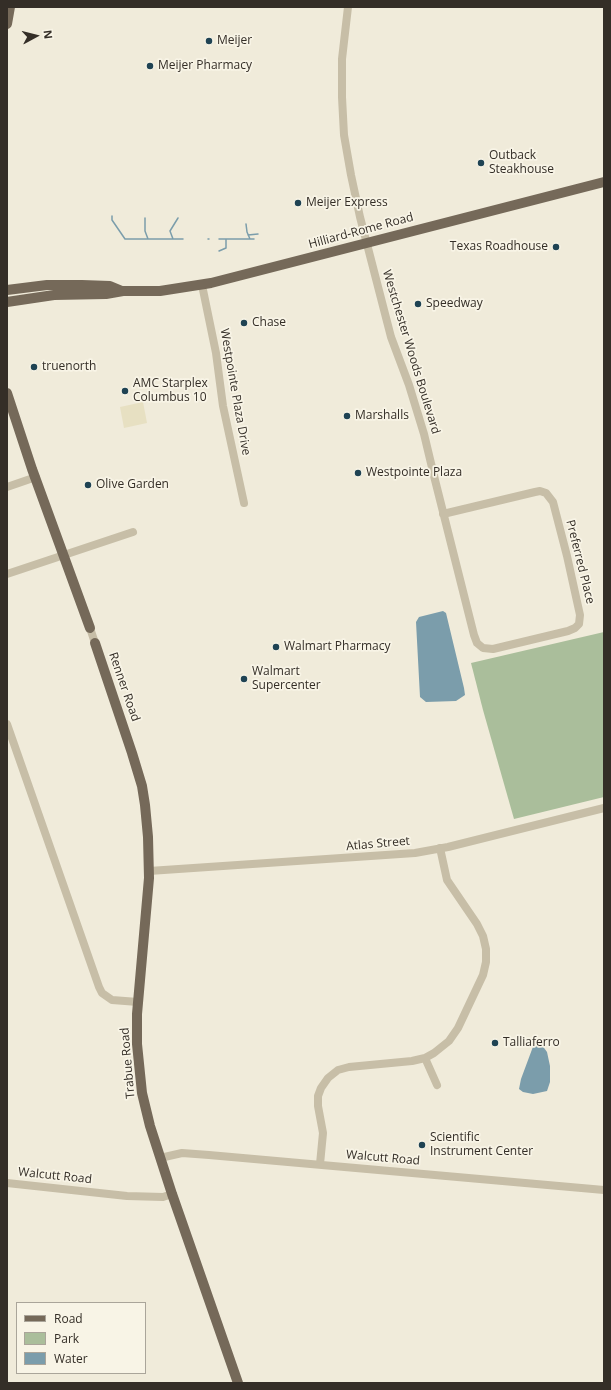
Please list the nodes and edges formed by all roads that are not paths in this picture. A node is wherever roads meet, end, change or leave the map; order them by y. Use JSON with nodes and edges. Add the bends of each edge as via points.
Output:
{"nodes":[{"id":1,"x":10,"y":7,"type":"edge"},
{"id":2,"x":348,"y":7,"type":"edge"},
{"id":3,"x":7,"y":24,"type":"edge"},
{"id":4,"x":604,"y":182,"type":"edge"},
{"id":5,"x":367,"y":243,"type":"junction"},
{"id":6,"x":202,"y":285,"type":"junction"},
{"id":7,"x":7,"y":290,"type":"edge"},
{"id":8,"x":123,"y":291,"type":"junction"},
{"id":9,"x":7,"y":302,"type":"edge"},
{"id":10,"x":7,"y":393,"type":"edge"},
{"id":11,"x":36,"y":477,"type":"junction"},
{"id":12,"x":7,"y":487,"type":"edge"},
{"id":13,"x":244,"y":502,"type":"dead end"},
{"id":14,"x":443,"y":514,"type":"junction"},
{"id":15,"x":133,"y":532,"type":"dead end"},
{"id":16,"x":64,"y":556,"type":"junction"},
{"id":17,"x":7,"y":574,"type":"edge"},
{"id":18,"x":90,"y":628,"type":"joint"},
{"id":19,"x":95,"y":644,"type":"joint"},
{"id":20,"x":7,"y":724,"type":"edge"},
{"id":21,"x":10,"y":745,"type":"edge"},
{"id":22,"x":604,"y":808,"type":"edge"},
{"id":23,"x":440,"y":848,"type":"junction"},
{"id":24,"x":149,"y":871,"type":"junction"},
{"id":25,"x":138,"y":1002,"type":"junction"},
{"id":26,"x":425,"y":1058,"type":"junction"},
{"id":27,"x":437,"y":1085,"type":"dead end"},
{"id":28,"x":160,"y":1158,"type":"junction"},
{"id":29,"x":320,"y":1164,"type":"junction"},
{"id":30,"x":7,"y":1183,"type":"edge"},
{"id":31,"x":604,"y":1190,"type":"edge"},
{"id":32,"x":172,"y":1194,"type":"junction"},
{"id":33,"x":238,"y":1383,"type":"edge"}],
"edges":[{"from":1,"to":3,"type":"main road"},
{"from":2,"to":5,"type":"street","name":"Westchester Woods Boulevard","via":[[342,59],[343,123]]},
{"from":4,"to":5,"type":"main road","name":"Hilliard-Rome Road"},
{"from":5,"to":6,"type":"main road","name":"Hilliard-Rome Road"},
{"from":5,"to":14,"type":"street","name":"Westchester Woods Boulevard","via":[[391,337],[413,396]]},
{"from":6,"to":8,"type":"main road","name":"Hilliard-Rome Road","via":[[160,291]]},
{"from":6,"to":13,"type":"street","name":"Westpointe Plaza Drive","via":[[216,353],[222,401]]},
{"from":7,"to":8,"type":"main road","name":"Hilliard-Rome Road","via":[[82,285],[110,286]]},
{"from":8,"to":9,"type":"main road","name":"Hilliard-Rome Road","via":[[106,294],[54,295]]},
{"from":10,"to":11,"type":"main road","name":"Renner Road"},
{"from":11,"to":12,"type":"street"},
{"from":11,"to":16,"type":"main road","name":"Renner Road"},
{"from":14,"to":14,"type":"street","name":"Preferred Place","via":[[477,643],[483,648],[502,648],[575,628],[580,615],[552,502],[546,493],[535,492]]},
{"from":15,"to":16,"type":"street"},
{"from":16,"to":17,"type":"street"},
{"from":16,"to":18,"type":"main road","name":"Renner Road"},
{"from":18,"to":19,"type":"street","name":"Renner Road"},
{"from":19,"to":24,"type":"main road","name":"Renner Road","via":[[142,786]]},
{"from":20,"to":21,"type":"street"},
{"from":21,"to":25,"type":"street","via":[[99,987],[102,993],[112,1000]]},
{"from":22,"to":23,"type":"street","name":"Atlas Street"},
{"from":23,"to":24,"type":"street","name":"Atlas Street","via":[[384,856]]},
{"from":23,"to":26,"type":"street","via":[[447,880],[483,936],[486,962],[483,975],[458,1028],[446,1043]]},
{"from":24,"to":25,"type":"main road","name":"Renner Road"},
{"from":25,"to":28,"type":"main road","name":"Trabue Road","via":[[136,1044],[139,1076],[148,1120]]},
{"from":26,"to":27,"type":"street"},
{"from":26,"to":29,"type":"street","via":[[412,1062],[349,1067],[338,1070],[328,1078],[321,1088],[318,1102],[323,1133]]},
{"from":28,"to":29,"type":"street","name":"Walcutt Road","via":[[182,1153]]},
{"from":28,"to":32,"type":"main road","name":"Trabue Road"},
{"from":29,"to":31,"type":"street","name":"Walcutt Road"},
{"from":30,"to":32,"type":"street","name":"Walcutt Road","via":[[127,1196],[162,1197]]},
{"from":32,"to":33,"type":"main road","name":"Trabue Road"}]}
